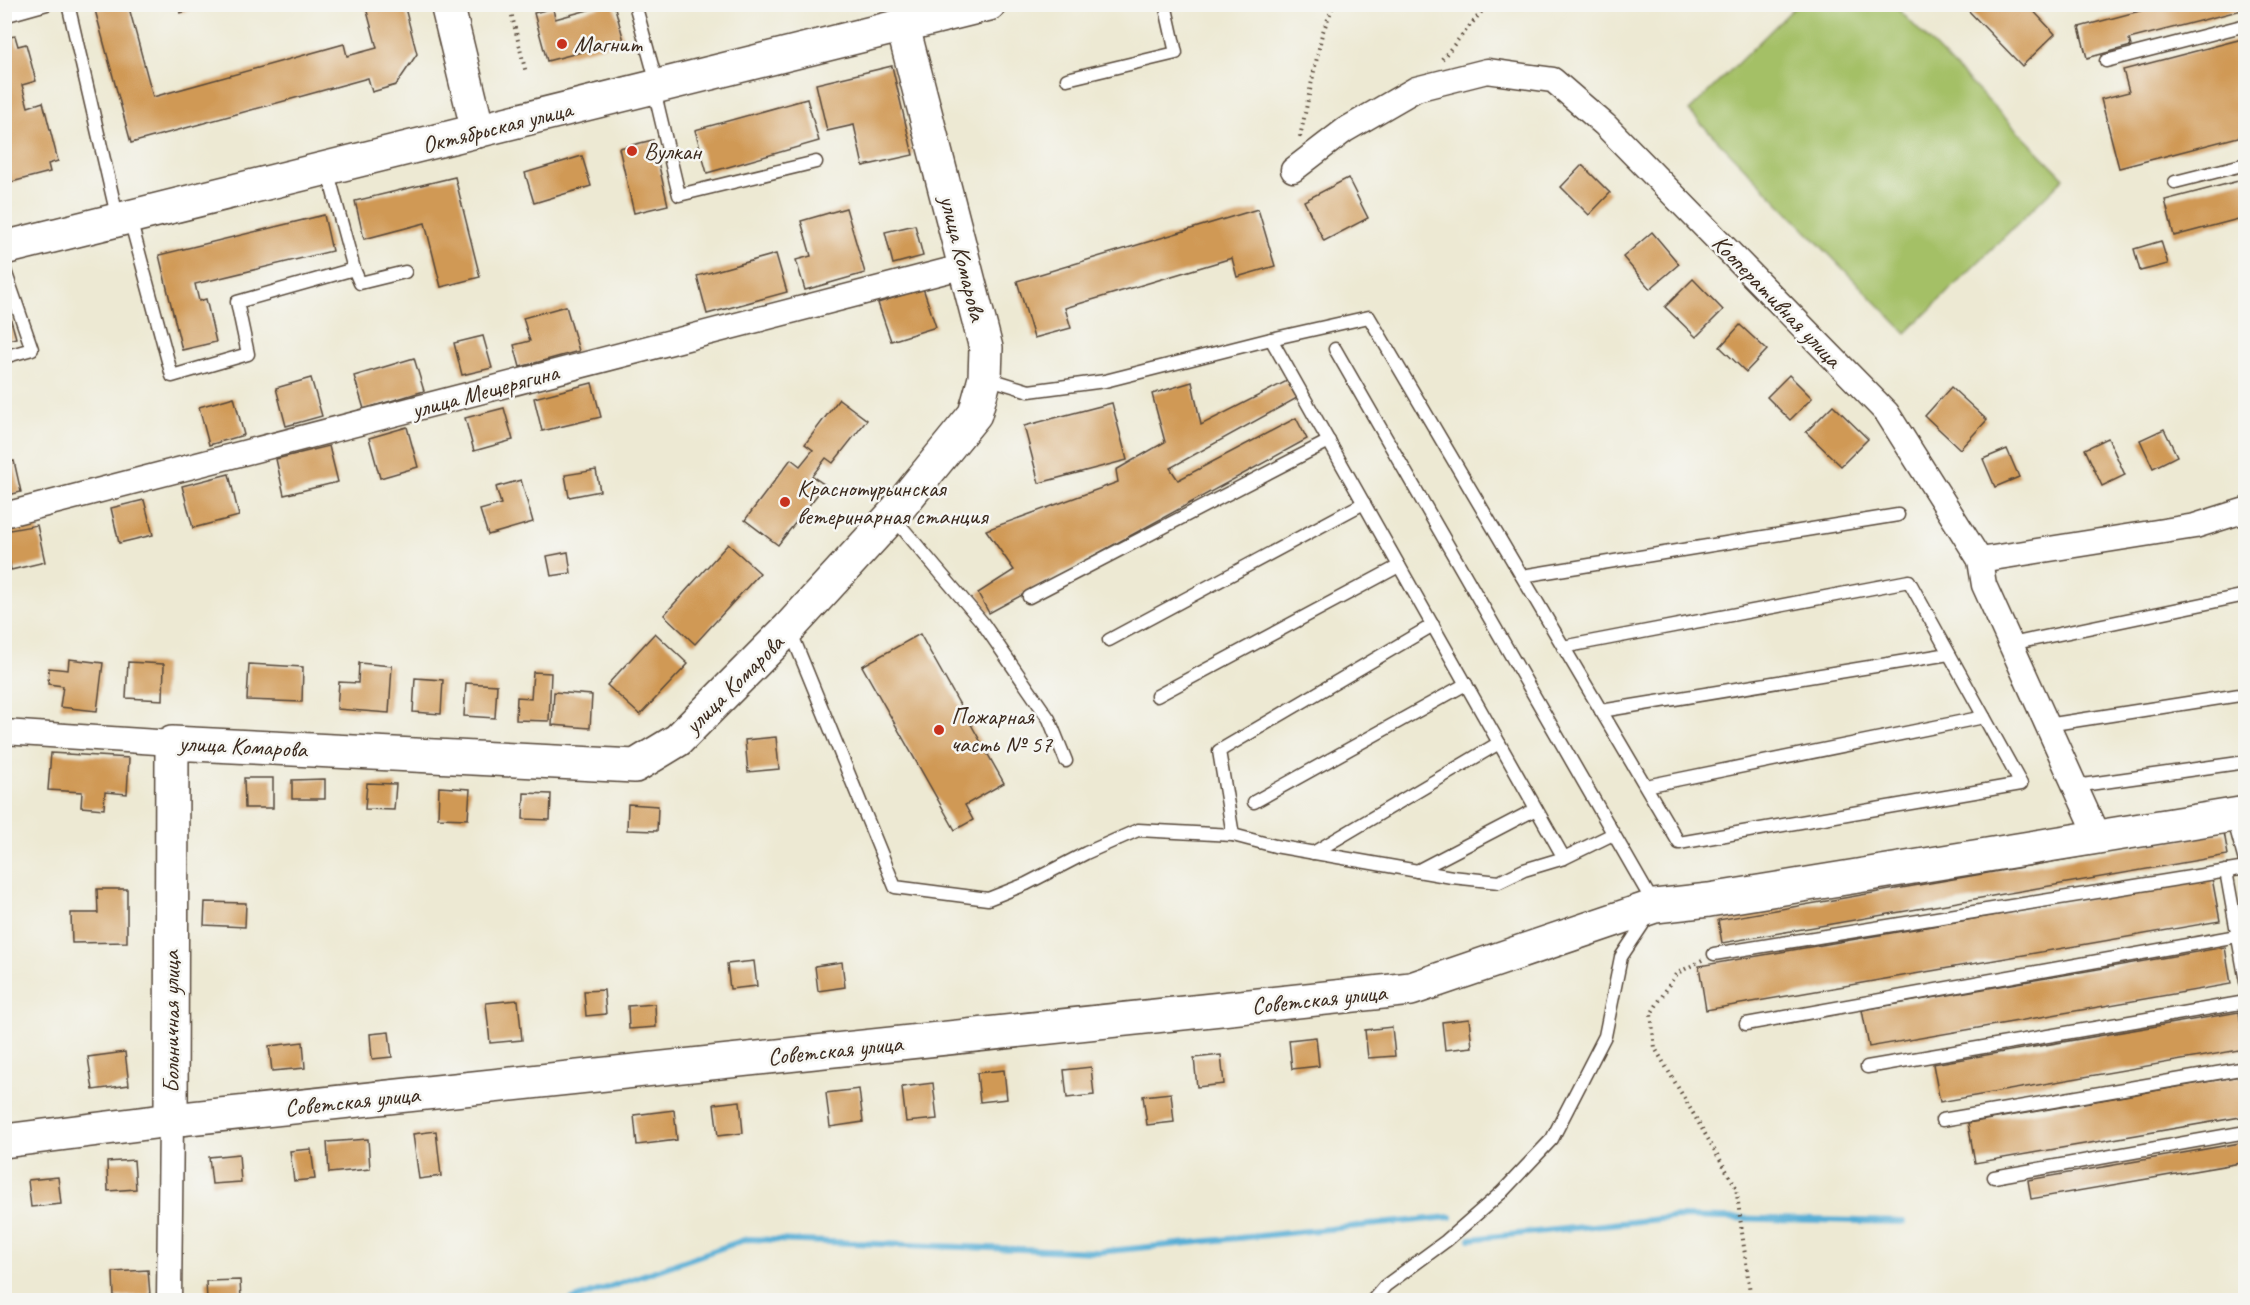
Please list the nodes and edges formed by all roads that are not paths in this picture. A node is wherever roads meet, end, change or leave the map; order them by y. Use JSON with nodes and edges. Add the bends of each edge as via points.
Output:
{"nodes":[{"id":1,"x":47,"y":4,"type":"edge"},
{"id":2,"x":68,"y":4,"type":"edge"},
{"id":3,"x":447,"y":4,"type":"edge"},
{"id":4,"x":635,"y":4,"type":"edge"},
{"id":5,"x":989,"y":4,"type":"edge"},
{"id":6,"x":1165,"y":4,"type":"edge"},
{"id":7,"x":4,"y":16,"type":"edge"},
{"id":8,"x":2246,"y":25,"type":"edge"},
{"id":9,"x":903,"y":27,"type":"junction"},
{"id":10,"x":2106,"y":61,"type":"dead end"},
{"id":11,"x":1066,"y":79,"type":"dead end"},
{"id":12,"x":656,"y":88,"type":"junction"},
{"id":13,"x":478,"y":131,"type":"junction"},
{"id":14,"x":816,"y":162,"type":"dead end"},
{"id":15,"x":2246,"y":164,"type":"edge"},
{"id":16,"x":327,"y":168,"type":"junction"},
{"id":17,"x":1293,"y":170,"type":"road end"},
{"id":18,"x":2175,"y":182,"type":"dead end"},
{"id":19,"x":123,"y":218,"type":"junction"},
{"id":20,"x":4,"y":248,"type":"edge"},
{"id":21,"x":965,"y":266,"type":"junction"},
{"id":22,"x":4,"y":268,"type":"edge"},
{"id":23,"x":354,"y":269,"type":"junction"},
{"id":24,"x":405,"y":272,"type":"dead end"},
{"id":25,"x":1271,"y":339,"type":"junction"},
{"id":26,"x":1335,"y":349,"type":"dead end"},
{"id":27,"x":4,"y":357,"type":"edge"},
{"id":28,"x":985,"y":378,"type":"junction"},
{"id":29,"x":1329,"y":441,"type":"junction"},
{"id":30,"x":1364,"y":503,"type":"junction"},
{"id":31,"x":2246,"y":510,"type":"edge"},
{"id":32,"x":4,"y":515,"type":"edge"},
{"id":33,"x":1898,"y":515,"type":"dead end"},
{"id":34,"x":892,"y":516,"type":"junction"},
{"id":35,"x":1980,"y":560,"type":"junction"},
{"id":36,"x":1399,"y":566,"type":"junction"},
{"id":37,"x":1522,"y":576,"type":"junction"},
{"id":38,"x":2246,"y":595,"type":"edge"},
{"id":39,"x":1029,"y":597,"type":"dead end"},
{"id":40,"x":1432,"y":625,"type":"junction"},
{"id":41,"x":789,"y":628,"type":"junction"},
{"id":42,"x":1109,"y":640,"type":"dead end"},
{"id":43,"x":2011,"y":644,"type":"junction"},
{"id":44,"x":1563,"y":646,"type":"junction"},
{"id":45,"x":1949,"y":654,"type":"junction"},
{"id":46,"x":1466,"y":684,"type":"junction"},
{"id":47,"x":2246,"y":694,"type":"edge"},
{"id":48,"x":1157,"y":696,"type":"dead end"},
{"id":49,"x":1601,"y":711,"type":"junction"},
{"id":50,"x":1984,"y":717,"type":"junction"},
{"id":51,"x":2047,"y":725,"type":"junction"},
{"id":52,"x":4,"y":732,"type":"edge"},
{"id":53,"x":172,"y":743,"type":"junction"},
{"id":54,"x":1499,"y":743,"type":"junction"},
{"id":55,"x":1066,"y":761,"type":"dead end"},
{"id":56,"x":2246,"y":762,"type":"edge"},
{"id":57,"x":1646,"y":786,"type":"junction"},
{"id":58,"x":2075,"y":786,"type":"junction"},
{"id":59,"x":1254,"y":802,"type":"dead end"},
{"id":60,"x":1536,"y":809,"type":"junction"},
{"id":61,"x":2239,"y":814,"type":"edge"},
{"id":62,"x":1613,"y":834,"type":"junction"},
{"id":63,"x":1233,"y":835,"type":"junction"},
{"id":64,"x":2098,"y":837,"type":"junction"},
{"id":65,"x":1313,"y":853,"type":"junction"},
{"id":66,"x":1564,"y":858,"type":"junction"},
{"id":67,"x":2246,"y":867,"type":"edge"},
{"id":68,"x":1417,"y":871,"type":"junction"},
{"id":69,"x":2226,"y":871,"type":"junction"},
{"id":70,"x":1654,"y":906,"type":"junction"},
{"id":71,"x":2237,"y":936,"type":"junction"},
{"id":72,"x":1714,"y":954,"type":"road end"},
{"id":73,"x":2246,"y":982,"type":"edge"},
{"id":74,"x":2246,"y":1002,"type":"edge"},
{"id":75,"x":1746,"y":1024,"type":"dead end"},
{"id":76,"x":1868,"y":1067,"type":"dead end"},
{"id":77,"x":2246,"y":1068,"type":"edge"},
{"id":78,"x":171,"y":1120,"type":"junction"},
{"id":79,"x":1942,"y":1120,"type":"dead end"},
{"id":80,"x":2246,"y":1132,"type":"edge"},
{"id":81,"x":4,"y":1141,"type":"edge"},
{"id":82,"x":1994,"y":1177,"type":"dead end"},
{"id":83,"x":169,"y":1300,"type":"edge"},
{"id":84,"x":1373,"y":1300,"type":"edge"}],
"edges":[{"from":1,"to":7,"type":"lane"},
{"from":2,"to":19,"type":"lane"},
{"from":3,"to":13,"type":"main road"},
{"from":4,"to":12,"type":"lane"},
{"from":5,"to":9,"type":"main road","name":"Октябрьская улица"},
{"from":6,"to":11,"type":"lane","via":[[1176,53]]},
{"from":8,"to":10,"type":"lane"},
{"from":9,"to":12,"type":"main road","name":"Октябрьская улица"},
{"from":9,"to":21,"type":"main road","name":"улица Комарова"},
{"from":12,"to":13,"type":"main road","name":"Октябрьская улица"},
{"from":12,"to":14,"type":"lane","via":[[679,195]]},
{"from":13,"to":16,"type":"main road","name":"Октябрьская улица"},
{"from":15,"to":18,"type":"lane"},
{"from":16,"to":19,"type":"main road","name":"Октябрьская улица"},
{"from":16,"to":23,"type":"lane"},
{"from":17,"to":35,"type":"street","name":"Кооперативная улица","via":[[1345,130],[1416,89],[1487,71],[1553,80],[1605,124],[1887,413]]},
{"from":19,"to":20,"type":"main road","name":"Октябрьская улица"},
{"from":19,"to":23,"type":"lane","via":[[171,376],[248,354],[237,302]]},
{"from":21,"to":28,"type":"main road","name":"улица Комарова","via":[[986,348]]},
{"from":21,"to":32,"type":"street","name":"улица Мещерягина"},
{"from":22,"to":27,"type":"lane","via":[[32,349]]},
{"from":23,"to":24,"type":"lane","via":[[360,283]]},
{"from":25,"to":28,"type":"lane","via":[[1105,381],[1029,391]]},
{"from":25,"to":29,"type":"lane"},
{"from":25,"to":37,"type":"lane","via":[[1369,317]]},
{"from":26,"to":62,"type":"lane"},
{"from":28,"to":34,"type":"main road","name":"улица Комарова","via":[[975,414]]},
{"from":29,"to":30,"type":"lane"},
{"from":29,"to":39,"type":"lane"},
{"from":30,"to":36,"type":"lane"},
{"from":30,"to":42,"type":"lane"},
{"from":31,"to":35,"type":"street","via":[[2195,526]]},
{"from":33,"to":37,"type":"lane"},
{"from":34,"to":41,"type":"main road","name":"улица Комарова"},
{"from":34,"to":55,"type":"lane","via":[[982,622],[1049,719]]},
{"from":35,"to":43,"type":"street","via":[[1984,585]]},
{"from":36,"to":40,"type":"lane"},
{"from":36,"to":48,"type":"lane"},
{"from":37,"to":44,"type":"lane"},
{"from":38,"to":43,"type":"lane"},
{"from":40,"to":46,"type":"lane"},
{"from":40,"to":63,"type":"lane","via":[[1219,751]]},
{"from":41,"to":53,"type":"main road","name":"улица Комарова","via":[[678,740],[635,766]]},
{"from":41,"to":63,"type":"lane","via":[[895,887],[988,899],[1138,830]]},
{"from":43,"to":51,"type":"street"},
{"from":44,"to":45,"type":"lane","via":[[1908,581]]},
{"from":44,"to":49,"type":"lane"},
{"from":45,"to":49,"type":"lane"},
{"from":45,"to":50,"type":"lane"},
{"from":46,"to":54,"type":"lane"},
{"from":46,"to":59,"type":"lane"},
{"from":47,"to":51,"type":"lane"},
{"from":49,"to":57,"type":"lane"},
{"from":50,"to":57,"type":"lane"},
{"from":50,"to":57,"type":"lane","via":[[2021,784],[1679,843]]},
{"from":51,"to":58,"type":"street"},
{"from":52,"to":53,"type":"street","name":"улица Комарова"},
{"from":53,"to":78,"type":"main road","name":"Больничная улица"},
{"from":54,"to":60,"type":"lane"},
{"from":54,"to":65,"type":"lane"},
{"from":56,"to":58,"type":"lane"},
{"from":58,"to":64,"type":"street"},
{"from":60,"to":66,"type":"lane"},
{"from":60,"to":68,"type":"lane"},
{"from":61,"to":64,"type":"main road","name":"Советская улица"},
{"from":61,"to":67,"type":"lane"},
{"from":62,"to":66,"type":"lane"},
{"from":62,"to":70,"type":"lane"},
{"from":63,"to":65,"type":"lane"},
{"from":64,"to":70,"type":"main road","name":"Советская улица"},
{"from":65,"to":68,"type":"lane"},
{"from":66,"to":68,"type":"lane","via":[[1499,882]]},
{"from":67,"to":69,"type":"lane"},
{"from":69,"to":71,"type":"lane"},
{"from":69,"to":72,"type":"lane"},
{"from":70,"to":78,"type":"main road","name":"Советская улица","via":[[1411,989]]},
{"from":70,"to":84,"type":"lane","via":[[1622,957],[1605,1036],[1552,1139],[1502,1192],[1446,1241],[1385,1286]]},
{"from":71,"to":73,"type":"lane"},
{"from":71,"to":75,"type":"lane"},
{"from":74,"to":76,"type":"lane"},
{"from":77,"to":79,"type":"lane"},
{"from":78,"to":81,"type":"main road","name":"Советская улица"},
{"from":78,"to":83,"type":"street","name":"Больничная улица"},
{"from":80,"to":82,"type":"lane"}]}
